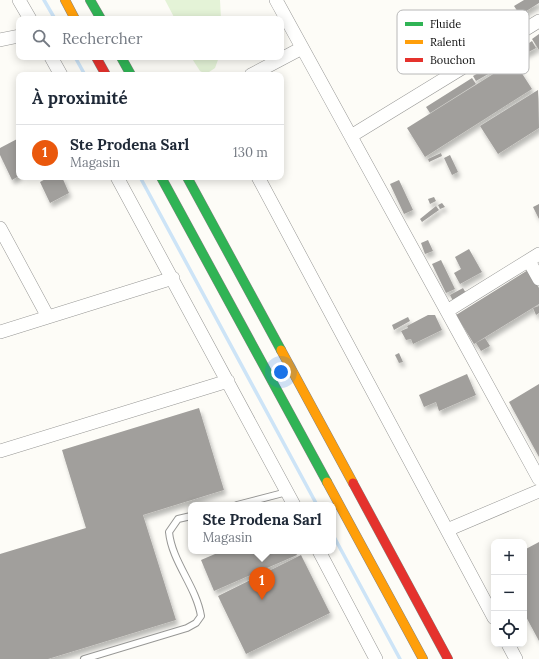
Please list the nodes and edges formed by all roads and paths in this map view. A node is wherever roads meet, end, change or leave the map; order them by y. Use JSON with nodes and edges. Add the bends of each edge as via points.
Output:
{"nodes":[{"id":1,"x":19,"y":0,"type":"edge"},
{"id":2,"x":65,"y":0,"type":"edge"},
{"id":3,"x":90,"y":0,"type":"edge"},
{"id":4,"x":276,"y":0,"type":"edge"},
{"id":5,"x":28,"y":16,"type":"edge"},
{"id":6,"x":73,"y":16,"type":"edge"},
{"id":7,"x":99,"y":16,"type":"edge"},
{"id":8,"x":539,"y":21,"type":"edge"},
{"id":9,"x":529,"y":27,"type":"edge"},
{"id":10,"x":16,"y":37,"type":"edge"},
{"id":11,"x":0,"y":40,"type":"edge"},
{"id":12,"x":302,"y":48,"type":"junction"},
{"id":13,"x":284,"y":58,"type":"edge"},
{"id":14,"x":53,"y":60,"type":"edge"},
{"id":15,"x":98,"y":60,"type":"edge"},
{"id":16,"x":123,"y":60,"type":"edge"},
{"id":17,"x":279,"y":60,"type":"edge"},
{"id":18,"x":59,"y":72,"type":"edge"},
{"id":19,"x":104,"y":72,"type":"edge"},
{"id":20,"x":129,"y":72,"type":"edge"},
{"id":21,"x":257,"y":72,"type":"edge"},
{"id":22,"x":452,"y":74,"type":"edge"},
{"id":23,"x":351,"y":136,"type":"junction"},
{"id":24,"x":119,"y":180,"type":"edge"},
{"id":25,"x":163,"y":180,"type":"edge"},
{"id":26,"x":189,"y":180,"type":"edge"},
{"id":27,"x":260,"y":180,"type":"edge"},
{"id":28,"x":0,"y":228,"type":"edge"},
{"id":29,"x":534,"y":258,"type":"edge"},
{"id":30,"x":173,"y":278,"type":"junction"},
{"id":31,"x":539,"y":279,"type":"edge"},
{"id":32,"x":448,"y":311,"type":"junction"},
{"id":33,"x":48,"y":317,"type":"junction"},
{"id":34,"x":0,"y":332,"type":"edge"},
{"id":35,"x":228,"y":381,"type":"junction"},
{"id":36,"x":0,"y":451,"type":"edge"},
{"id":37,"x":539,"y":479,"type":"edge"},
{"id":38,"x":287,"y":492,"type":"junction"},
{"id":39,"x":539,"y":492,"type":"edge"},
{"id":40,"x":249,"y":502,"type":"edge"},
{"id":41,"x":292,"y":502,"type":"edge"},
{"id":42,"x":188,"y":517,"type":"edge"},
{"id":43,"x":447,"y":530,"type":"junction"},
{"id":44,"x":321,"y":554,"type":"edge"},
{"id":45,"x":491,"y":612,"type":"edge"},
{"id":46,"x":510,"y":647,"type":"edge"},
{"id":47,"x":84,"y":659,"type":"edge"},
{"id":48,"x":376,"y":659,"type":"edge"},
{"id":49,"x":423,"y":659,"type":"edge"},
{"id":50,"x":448,"y":659,"type":"edge"},
{"id":51,"x":516,"y":659,"type":"edge"}],
"edges":[{"from":1,"to":5,"type":"street"},
{"from":2,"to":6,"type":"highway"},
{"from":3,"to":7,"type":"highway"},
{"from":4,"to":12,"type":"street"},
{"from":8,"to":9,"type":"street"},
{"from":10,"to":11,"type":"street"},
{"from":12,"to":13,"type":"street"},
{"from":12,"to":23,"type":"street"},
{"from":14,"to":18,"type":"street"},
{"from":15,"to":19,"type":"highway"},
{"from":16,"to":20,"type":"highway"},
{"from":17,"to":21,"type":"street"},
{"from":22,"to":23,"type":"street"},
{"from":23,"to":32,"type":"street"},
{"from":24,"to":30,"type":"street"},
{"from":25,"to":49,"type":"highway"},
{"from":26,"to":50,"type":"highway"},
{"from":27,"to":43,"type":"street"},
{"from":28,"to":33,"type":"street"},
{"from":29,"to":31,"type":"street"},
{"from":29,"to":32,"type":"street"},
{"from":30,"to":33,"type":"street"},
{"from":30,"to":35,"type":"street"},
{"from":32,"to":37,"type":"street"},
{"from":33,"to":34,"type":"street"},
{"from":35,"to":36,"type":"street"},
{"from":35,"to":38,"type":"street"},
{"from":38,"to":40,"type":"lane"},
{"from":38,"to":41,"type":"street"},
{"from":39,"to":43,"type":"street"},
{"from":42,"to":47,"type":"lane","via":[[178,519],[169,532],[170,544],[199,604],[201,616],[196,623],[187,628]]},
{"from":43,"to":45,"type":"street"},
{"from":44,"to":48,"type":"street"},
{"from":46,"to":51,"type":"street"}]}
